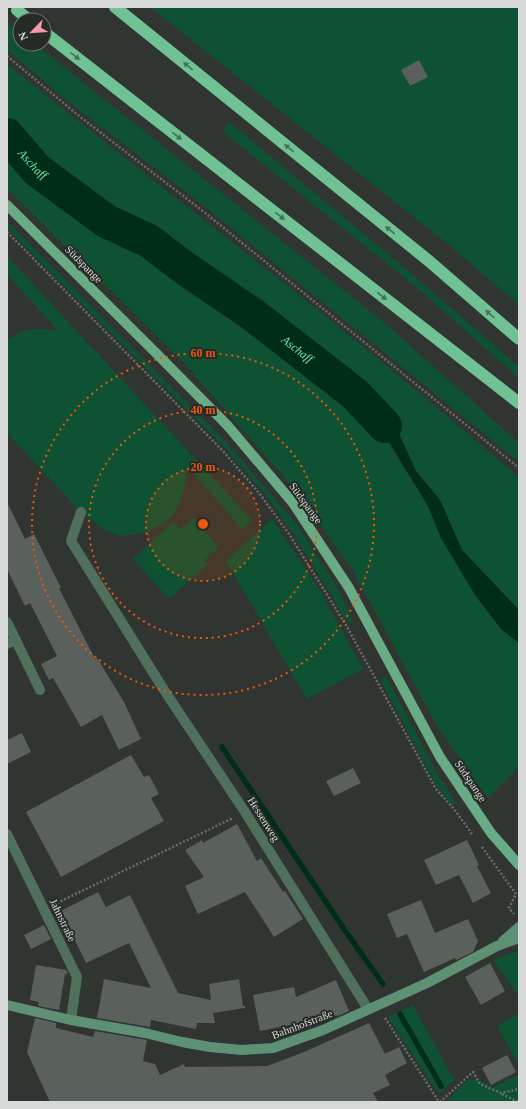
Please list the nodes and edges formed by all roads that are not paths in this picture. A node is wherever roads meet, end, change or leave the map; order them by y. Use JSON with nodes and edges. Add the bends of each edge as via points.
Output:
{"nodes":[{"id":1,"x":115,"y":7,"type":"edge"},
{"id":2,"x":16,"y":10,"type":"dead end"},
{"id":3,"x":19,"y":12,"type":"edge"},
{"id":4,"x":52,"y":38,"type":"edge"},
{"id":5,"x":7,"y":205,"type":"edge"},
{"id":6,"x":519,"y":339,"type":"edge"},
{"id":7,"x":519,"y":403,"type":"edge"},
{"id":8,"x":81,"y":512,"type":"dead end"},
{"id":9,"x":7,"y":622,"type":"edge"},
{"id":10,"x":11,"y":642,"type":"edge"},
{"id":11,"x":40,"y":690,"type":"dead end"},
{"id":12,"x":7,"y":834,"type":"edge"},
{"id":13,"x":519,"y":865,"type":"edge"},
{"id":14,"x":519,"y":927,"type":"edge"},
{"id":15,"x":519,"y":938,"type":"edge"},
{"id":16,"x":497,"y":946,"type":"junction"},
{"id":17,"x":7,"y":1006,"type":"edge"},
{"id":18,"x":373,"y":1007,"type":"junction"},
{"id":19,"x":71,"y":1020,"type":"junction"}],
"edges":[{"from":6,"to":1,"type":"highway","one_way":true,"via":[[429,261]]},
{"from":2,"to":3,"type":"highway"},
{"from":4,"to":7,"type":"highway","one_way":true},
{"from":5,"to":13,"type":"main road","name":"Südspange","via":[[228,426],[293,503],[349,588],[440,757],[491,833]]},
{"from":8,"to":18,"type":"street","name":"Hessenweg","via":[[71,541],[164,690]]},
{"from":9,"to":10,"type":"street"},
{"from":10,"to":11,"type":"street"},
{"from":12,"to":19,"type":"street","name":"Jahnstraße","via":[[77,977]]},
{"from":14,"to":16,"type":"street","name":"Bahnhofstraße"},
{"from":15,"to":16,"type":"street","name":"Bahnhofstraße"},
{"from":16,"to":18,"type":"street","name":"Bahnhofstraße","via":[[427,983]]},
{"from":17,"to":19,"type":"street","name":"Bahnhofstraße"},
{"from":18,"to":19,"type":"street","name":"Bahnhofstraße","via":[[273,1048],[242,1050],[182,1042]]}]}
